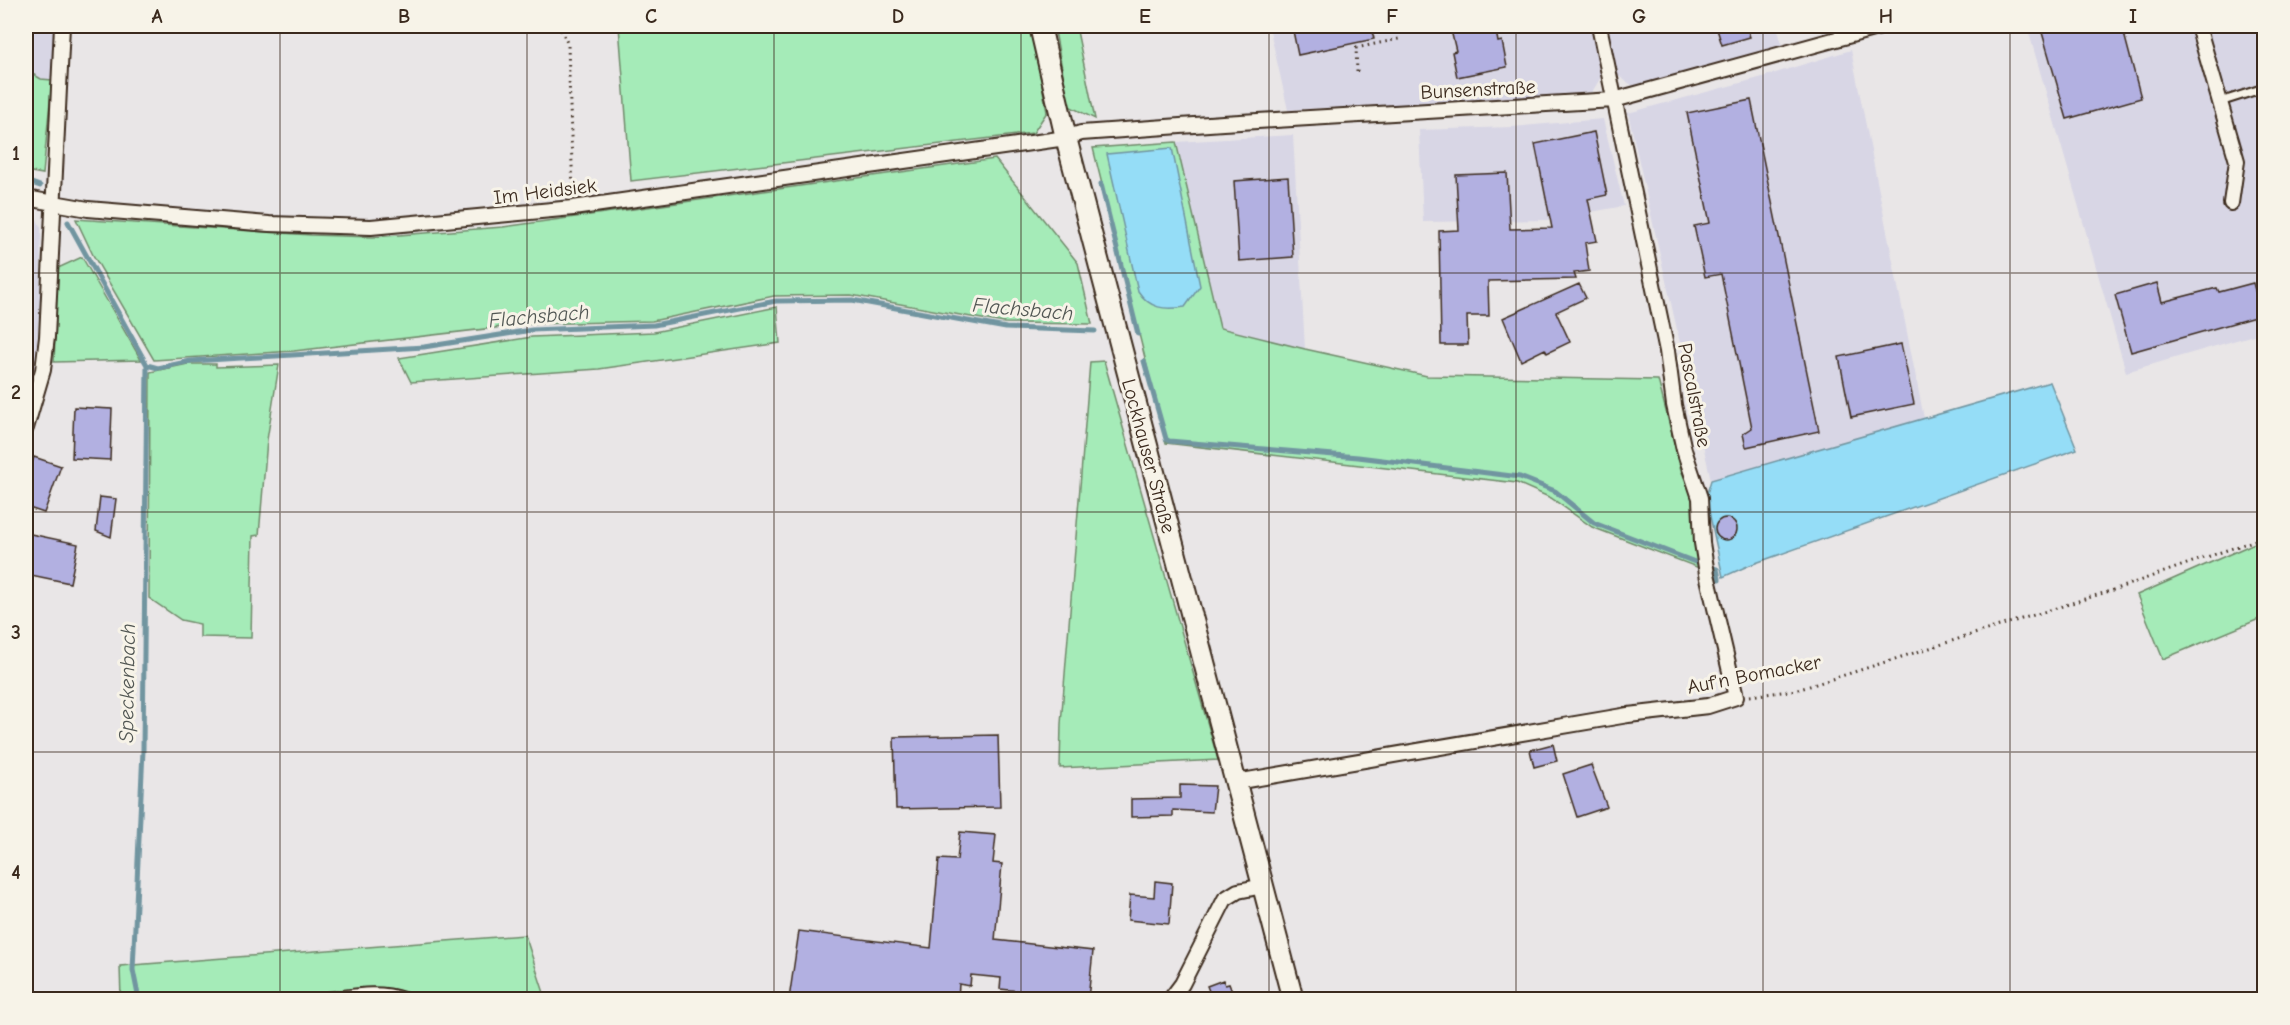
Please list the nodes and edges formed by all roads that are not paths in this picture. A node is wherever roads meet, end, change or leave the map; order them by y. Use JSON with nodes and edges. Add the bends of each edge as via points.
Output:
{"nodes":[{"id":1,"x":62,"y":26,"type":"edge"},
{"id":2,"x":1040,"y":26,"type":"edge"},
{"id":3,"x":1599,"y":26,"type":"edge"},
{"id":4,"x":1884,"y":26,"type":"edge"},
{"id":5,"x":2198,"y":26,"type":"edge"},
{"id":6,"x":2265,"y":88,"type":"edge"},
{"id":7,"x":1614,"y":100,"type":"junction"},
{"id":8,"x":2220,"y":102,"type":"junction"},
{"id":9,"x":1066,"y":138,"type":"junction"},
{"id":10,"x":26,"y":198,"type":"edge"},
{"id":11,"x":53,"y":203,"type":"junction"},
{"id":12,"x":2231,"y":203,"type":"dead end"},
{"id":13,"x":26,"y":428,"type":"edge"},
{"id":14,"x":1736,"y":697,"type":"joint"},
{"id":15,"x":1236,"y":782,"type":"junction"},
{"id":16,"x":1263,"y":886,"type":"junction"},
{"id":17,"x":327,"y":999,"type":"edge"},
{"id":18,"x":403,"y":999,"type":"edge"},
{"id":19,"x":1170,"y":999,"type":"edge"},
{"id":20,"x":1293,"y":999,"type":"edge"}],
"edges":[{"from":1,"to":11,"type":"street"},
{"from":2,"to":9,"type":"street","name":"Lockhauser Straße"},
{"from":3,"to":7,"type":"street","name":"Pascalstraße"},
{"from":4,"to":7,"type":"street","name":"Bunsenstraße"},
{"from":5,"to":8,"type":"street"},
{"from":6,"to":8,"type":"lane"},
{"from":7,"to":9,"type":"street","name":"Bunsenstraße","via":[[1211,124]]},
{"from":7,"to":14,"type":"street","name":"Pascalstraße","via":[[1667,351],[1674,405],[1700,498],[1707,574]]},
{"from":8,"to":12,"type":"street","via":[[2236,161]]},
{"from":9,"to":11,"type":"street","name":"Im Heidsiek","via":[[573,208],[371,227],[269,224]]},
{"from":9,"to":15,"type":"street","name":"Lockhauser Straße"},
{"from":10,"to":11,"type":"street","name":"Im Heidsiek"},
{"from":11,"to":13,"type":"street","via":[[47,337],[43,370]]},
{"from":14,"to":15,"type":"street","name":"Auf'n Bomacker","via":[[1708,706],[1628,715]]},
{"from":15,"to":16,"type":"street","name":"Lockhauser Straße"},
{"from":16,"to":19,"type":"street","via":[[1238,891],[1225,899],[1182,984]]},
{"from":16,"to":20,"type":"street","name":"Lockhauser Straße"},
{"from":17,"to":18,"type":"street","via":[[369,995]]}]}
